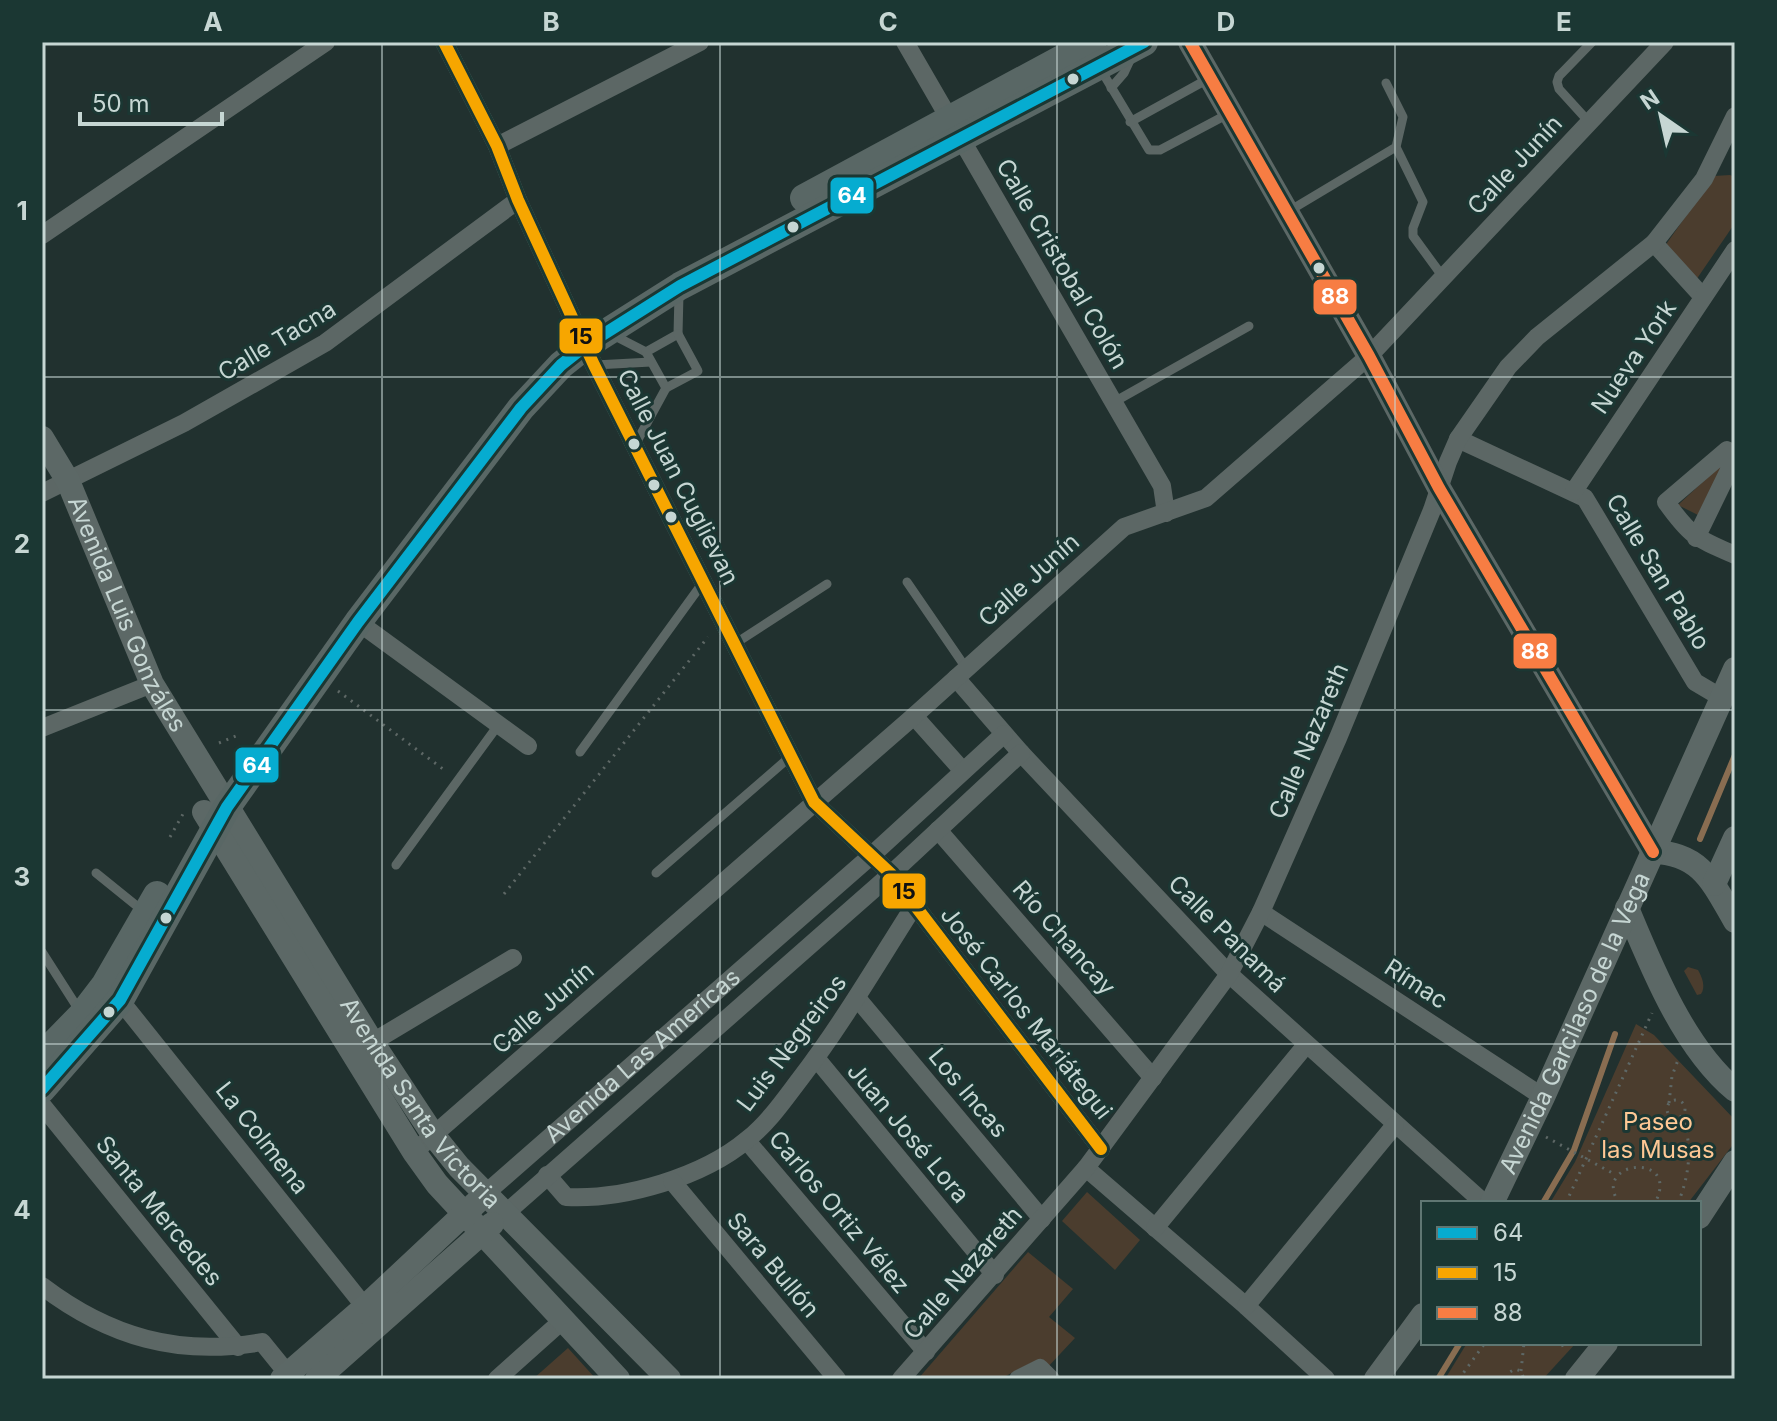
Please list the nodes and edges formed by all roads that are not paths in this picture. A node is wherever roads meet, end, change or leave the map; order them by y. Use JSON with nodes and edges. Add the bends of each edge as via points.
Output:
{"nodes":[{"id":1,"x":326,"y":42,"type":"edge"},
{"id":2,"x":444,"y":42,"type":"edge"},
{"id":3,"x":700,"y":42,"type":"edge"},
{"id":4,"x":905,"y":42,"type":"edge"},
{"id":5,"x":1190,"y":42,"type":"edge"},
{"id":6,"x":1592,"y":42,"type":"edge"},
{"id":7,"x":1665,"y":42,"type":"edge"},
{"id":8,"x":1141,"y":44,"type":"edge"},
{"id":9,"x":1101,"y":65,"type":"edge"},
{"id":10,"x":1210,"y":77,"type":"junction"},
{"id":11,"x":1386,"y":83,"type":"dead end"},
{"id":12,"x":1230,"y":112,"type":"junction"},
{"id":13,"x":1735,"y":116,"type":"edge"},
{"id":14,"x":1130,"y":122,"type":"junction"},
{"id":15,"x":1589,"y":122,"type":"junction"},
{"id":16,"x":956,"y":128,"type":"junction"},
{"id":17,"x":497,"y":146,"type":"junction"},
{"id":18,"x":1396,"y":147,"type":"junction"},
{"id":19,"x":1727,"y":152,"type":"edge"},
{"id":20,"x":518,"y":200,"type":"junction"},
{"id":21,"x":1287,"y":212,"type":"junction"},
{"id":22,"x":42,"y":235,"type":"edge"},
{"id":23,"x":1654,"y":243,"type":"junction"},
{"id":24,"x":1735,"y":250,"type":"edge"},
{"id":25,"x":1443,"y":277,"type":"junction"},
{"id":26,"x":680,"y":286,"type":"junction"},
{"id":27,"x":1703,"y":297,"type":"junction"},
{"id":28,"x":1249,"y":326,"type":"dead end"},
{"id":29,"x":678,"y":334,"type":"junction"},
{"id":30,"x":591,"y":343,"type":"junction"},
{"id":31,"x":646,"y":352,"type":"junction"},
{"id":32,"x":1369,"y":356,"type":"junction"},
{"id":33,"x":651,"y":362,"type":"junction"},
{"id":34,"x":666,"y":388,"type":"junction"},
{"id":35,"x":1114,"y":402,"type":"junction"},
{"id":36,"x":42,"y":438,"type":"edge"},
{"id":37,"x":1458,"y":439,"type":"junction"},
{"id":38,"x":635,"y":445,"type":"junction"},
{"id":39,"x":68,"y":481,"type":"junction"},
{"id":40,"x":1439,"y":488,"type":"junction"},
{"id":41,"x":1574,"y":491,"type":"junction"},
{"id":42,"x":42,"y":493,"type":"edge"},
{"id":43,"x":1166,"y":513,"type":"junction"},
{"id":44,"x":1696,"y":538,"type":"junction"},
{"id":45,"x":1735,"y":555,"type":"edge"},
{"id":46,"x":704,"y":581,"type":"junction"},
{"id":47,"x":907,"y":582,"type":"dead end"},
{"id":48,"x":827,"y":584,"type":"dead end"},
{"id":49,"x":358,"y":622,"type":"junction"},
{"id":50,"x":736,"y":643,"type":"junction"},
{"id":51,"x":1735,"y":669,"type":"edge"},
{"id":52,"x":961,"y":673,"type":"junction"},
{"id":53,"x":152,"y":684,"type":"junction"},
{"id":54,"x":1722,"y":698,"type":"junction"},
{"id":55,"x":914,"y":716,"type":"junction"},
{"id":56,"x":499,"y":724,"type":"junction"},
{"id":57,"x":42,"y":728,"type":"edge"},
{"id":58,"x":1004,"y":734,"type":"junction"},
{"id":59,"x":528,"y":746,"type":"dead end"},
{"id":60,"x":580,"y":752,"type":"dead end"},
{"id":61,"x":1021,"y":753,"type":"junction"},
{"id":62,"x":791,"y":756,"type":"junction"},
{"id":63,"x":963,"y":771,"type":"junction"},
{"id":64,"x":814,"y":802,"type":"junction"},
{"id":65,"x":210,"y":809,"type":"junction"},
{"id":66,"x":938,"y":830,"type":"junction"},
{"id":67,"x":1734,"y":844,"type":"edge"},
{"id":68,"x":1653,"y":852,"type":"junction"},
{"id":69,"x":872,"y":855,"type":"junction"},
{"id":70,"x":396,"y":865,"type":"dead end"},
{"id":71,"x":96,"y":873,"type":"dead end"},
{"id":72,"x":656,"y":873,"type":"dead end"},
{"id":73,"x":891,"y":874,"type":"junction"},
{"id":74,"x":1714,"y":884,"type":"junction"},
{"id":75,"x":914,"y":906,"type":"junction"},
{"id":76,"x":1627,"y":908,"type":"junction"},
{"id":77,"x":1261,"y":912,"type":"junction"},
{"id":78,"x":1734,"y":914,"type":"edge"},
{"id":79,"x":154,"y":920,"type":"junction"},
{"id":80,"x":42,"y":952,"type":"edge"},
{"id":81,"x":513,"y":958,"type":"dead end"},
{"id":82,"x":1229,"y":974,"type":"junction"},
{"id":83,"x":857,"y":998,"type":"junction"},
{"id":84,"x":120,"y":1000,"type":"junction"},
{"id":85,"x":82,"y":1015,"type":"junction"},
{"id":86,"x":1306,"y":1045,"type":"junction"},
{"id":87,"x":363,"y":1048,"type":"junction"},
{"id":88,"x":42,"y":1056,"type":"edge"},
{"id":89,"x":816,"y":1058,"type":"junction"},
{"id":90,"x":1153,"y":1078,"type":"junction"},
{"id":91,"x":42,"y":1089,"type":"edge"},
{"id":92,"x":1735,"y":1090,"type":"edge"},
{"id":93,"x":1543,"y":1097,"type":"junction"},
{"id":94,"x":42,"y":1105,"type":"edge"},
{"id":95,"x":1395,"y":1125,"type":"junction"},
{"id":96,"x":434,"y":1136,"type":"junction"},
{"id":97,"x":747,"y":1141,"type":"junction"},
{"id":98,"x":1101,"y":1149,"type":"junction"},
{"id":99,"x":414,"y":1152,"type":"junction"},
{"id":100,"x":1735,"y":1162,"type":"edge"},
{"id":101,"x":1086,"y":1168,"type":"junction"},
{"id":102,"x":547,"y":1175,"type":"junction"},
{"id":103,"x":672,"y":1181,"type":"junction"},
{"id":104,"x":486,"y":1193,"type":"junction"},
{"id":105,"x":1482,"y":1201,"type":"edge"},
{"id":106,"x":1493,"y":1201,"type":"edge"},
{"id":107,"x":506,"y":1213,"type":"junction"},
{"id":108,"x":1701,"y":1214,"type":"edge"},
{"id":109,"x":464,"y":1215,"type":"junction"},
{"id":110,"x":1042,"y":1219,"type":"junction"},
{"id":111,"x":1155,"y":1228,"type":"junction"},
{"id":112,"x":482,"y":1233,"type":"junction"},
{"id":113,"x":995,"y":1275,"type":"junction"},
{"id":114,"x":42,"y":1286,"type":"edge"},
{"id":115,"x":1246,"y":1306,"type":"junction"},
{"id":116,"x":365,"y":1307,"type":"junction"},
{"id":117,"x":1421,"y":1318,"type":"edge"},
{"id":118,"x":563,"y":1320,"type":"junction"},
{"id":119,"x":1604,"y":1345,"type":"edge"},
{"id":120,"x":238,"y":1347,"type":"junction"},
{"id":121,"x":926,"y":1352,"type":"junction"},
{"id":122,"x":287,"y":1377,"type":"edge"},
{"id":123,"x":317,"y":1379,"type":"edge"},
{"id":124,"x":497,"y":1379,"type":"edge"},
{"id":125,"x":618,"y":1379,"type":"edge"},
{"id":126,"x":669,"y":1379,"type":"edge"},
{"id":127,"x":837,"y":1379,"type":"edge"},
{"id":128,"x":901,"y":1379,"type":"edge"},
{"id":129,"x":1018,"y":1379,"type":"edge"},
{"id":130,"x":1051,"y":1379,"type":"edge"},
{"id":131,"x":1326,"y":1379,"type":"edge"},
{"id":132,"x":1376,"y":1379,"type":"edge"},
{"id":133,"x":1577,"y":1379,"type":"edge"}],
"edges":[{"from":1,"to":22,"type":"street"},
{"from":2,"to":17,"type":"street","name":"Calle Juan Cuglievan"},
{"from":3,"to":17,"type":"street"},
{"from":4,"to":16,"type":"street","name":"Calle Cristobal Colón"},
{"from":5,"to":10,"type":"street"},
{"from":6,"to":15,"type":"lane","via":[[1557,82]]},
{"from":7,"to":15,"type":"street","name":"Calle Junín"},
{"from":8,"to":9,"type":"main road"},
{"from":9,"to":14,"type":"lane"},
{"from":9,"to":16,"type":"main road"},
{"from":10,"to":12,"type":"street"},
{"from":10,"to":14,"type":"lane"},
{"from":11,"to":18,"type":"lane","via":[[1403,117]]},
{"from":12,"to":14,"type":"lane","via":[[1160,150],[1149,150]]},
{"from":12,"to":21,"type":"street"},
{"from":13,"to":19,"type":"street","name":"Calle Nazareth"},
{"from":15,"to":25,"type":"street","name":"Calle Junín"},
{"from":16,"to":26,"type":"main road"},
{"from":16,"to":30,"type":"main road","via":[[677,268]]},
{"from":16,"to":35,"type":"street","name":"Calle Cristobal Colón"},
{"from":17,"to":20,"type":"street","name":"Calle Juan Cuglievan"},
{"from":18,"to":21,"type":"lane"},
{"from":18,"to":25,"type":"lane","via":[[1423,202],[1413,236]]},
{"from":19,"to":23,"type":"street","name":"Calle Nazareth"},
{"from":20,"to":30,"type":"street","name":"Calle Juan Cuglievan"},
{"from":20,"to":39,"type":"street","name":"Calle Tacna","via":[[325,343]]},
{"from":21,"to":32,"type":"street"},
{"from":23,"to":27,"type":"street"},
{"from":23,"to":37,"type":"street","name":"Calle Nazareth","via":[[1537,337],[1508,367]]},
{"from":24,"to":27,"type":"street","name":"Nueva York"},
{"from":25,"to":32,"type":"street","name":"Calle Junín"},
{"from":26,"to":29,"type":"lane"},
{"from":26,"to":30,"type":"main road"},
{"from":27,"to":41,"type":"street","name":"Nueva York"},
{"from":28,"to":35,"type":"lane"},
{"from":29,"to":31,"type":"lane"},
{"from":29,"to":34,"type":"lane","via":[[698,371]]},
{"from":30,"to":31,"type":"lane"},
{"from":30,"to":33,"type":"lane"},
{"from":30,"to":38,"type":"street","name":"Calle Juan Cuglievan"},
{"from":30,"to":49,"type":"main road","via":[[521,408]]},
{"from":30,"to":65,"type":"main road","via":[[529,370],[506,396]]},
{"from":31,"to":33,"type":"lane"},
{"from":32,"to":40,"type":"street"},
{"from":32,"to":43,"type":"street","name":"Calle Junín","via":[[1206,498]]},
{"from":33,"to":34,"type":"lane"},
{"from":34,"to":38,"type":"lane"},
{"from":35,"to":43,"type":"street","name":"Calle Cristobal Colón","via":[[1162,486]]},
{"from":36,"to":39,"type":"street","name":"Avenida Luis Gonzáles"},
{"from":37,"to":40,"type":"street","name":"Calle Nazareth"},
{"from":37,"to":41,"type":"street","name":"Calle San Pablo"},
{"from":38,"to":46,"type":"street","name":"Calle Juan Cuglievan"},
{"from":39,"to":42,"type":"street","name":"Calle Tacna"},
{"from":39,"to":53,"type":"street","name":"Avenida Luis Gonzáles"},
{"from":40,"to":68,"type":"street"},
{"from":40,"to":77,"type":"street","name":"Calle Nazareth"},
{"from":41,"to":54,"type":"street","name":"Calle San Pablo","via":[[1585,498],[1695,682]]},
{"from":43,"to":52,"type":"street","name":"Calle Junín","via":[[1124,527]]},
{"from":44,"to":44,"type":"street","via":[[1734,460],[1727,450],[1666,502]]},
{"from":44,"to":45,"type":"street"},
{"from":46,"to":50,"type":"street","name":"Calle Juan Cuglievan"},
{"from":46,"to":60,"type":"lane"},
{"from":47,"to":52,"type":"lane"},
{"from":48,"to":50,"type":"lane"},
{"from":49,"to":56,"type":"street"},
{"from":49,"to":65,"type":"main road"},
{"from":50,"to":62,"type":"street","name":"Calle Juan Cuglievan"},
{"from":51,"to":54,"type":"street","name":"Avenida Garcilaso de la Vega"},
{"from":52,"to":55,"type":"street","name":"Calle Junín"},
{"from":52,"to":58,"type":"street","name":"Calle Panamá"},
{"from":53,"to":57,"type":"street"},
{"from":53,"to":65,"type":"street","name":"Avenida Luis Gonzáles"},
{"from":54,"to":68,"type":"street","name":"Avenida Garcilaso de la Vega"},
{"from":55,"to":63,"type":"street"},
{"from":55,"to":64,"type":"street","name":"Calle Junín"},
{"from":56,"to":59,"type":"street"},
{"from":56,"to":70,"type":"lane"},
{"from":58,"to":61,"type":"street","name":"Calle Panamá"},
{"from":58,"to":63,"type":"street","name":"Avenida Las Americas"},
{"from":61,"to":66,"type":"street","name":"Avenida Las Americas"},
{"from":61,"to":82,"type":"street","name":"Calle Panamá"},
{"from":62,"to":64,"type":"street","name":"Calle Juan Cuglievan"},
{"from":62,"to":72,"type":"lane"},
{"from":63,"to":69,"type":"street","name":"Avenida Las Americas"},
{"from":64,"to":69,"type":"street","name":"José Carlos Mariátegui"},
{"from":64,"to":96,"type":"street","name":"Calle Junín"},
{"from":65,"to":79,"type":"main road"},
{"from":65,"to":87,"type":"street","name":"Avenida Santa Victoria"},
{"from":66,"to":73,"type":"street","name":"Avenida Las Americas"},
{"from":66,"to":90,"type":"street","name":"Río Chancay"},
{"from":67,"to":74,"type":"street"},
{"from":68,"to":74,"type":"street","via":[[1688,859]]},
{"from":68,"to":76,"type":"street","name":"Avenida Garcilaso de la Vega"},
{"from":69,"to":73,"type":"street","name":"José Carlos Mariátegui"},
{"from":69,"to":104,"type":"street","name":"Avenida Las Americas"},
{"from":71,"to":79,"type":"lane"},
{"from":73,"to":75,"type":"street","name":"José Carlos Mariátegui"},
{"from":73,"to":102,"type":"street","name":"Avenida Las Americas"},
{"from":74,"to":78,"type":"street"},
{"from":75,"to":83,"type":"street","name":"Luis Negreiros"},
{"from":75,"to":98,"type":"street","name":"José Carlos Mariátegui"},
{"from":76,"to":92,"type":"street","via":[[1692,1038]]},
{"from":76,"to":93,"type":"street","name":"Avenida Garcilaso de la Vega"},
{"from":77,"to":82,"type":"street","name":"Calle Nazareth"},
{"from":77,"to":93,"type":"street","name":"Rímac"},
{"from":79,"to":84,"type":"main road"},
{"from":79,"to":85,"type":"main road"},
{"from":80,"to":85,"type":"lane"},
{"from":81,"to":87,"type":"street"},
{"from":82,"to":86,"type":"street","name":"Calle Panamá"},
{"from":82,"to":90,"type":"street","name":"Calle Nazareth"},
{"from":83,"to":89,"type":"street","name":"Luis Negreiros"},
{"from":83,"to":110,"type":"street","name":"Los Incas"},
{"from":84,"to":91,"type":"main road"},
{"from":84,"to":116,"type":"street","name":"La Colmena"},
{"from":85,"to":88,"type":"main road"},
{"from":86,"to":95,"type":"street","name":"Calle Panamá"},
{"from":86,"to":111,"type":"street"},
{"from":87,"to":96,"type":"street","name":"Avenida Santa Victoria"},
{"from":87,"to":99,"type":"street","name":"Avenida Santa Victoria"},
{"from":89,"to":97,"type":"street","name":"Luis Negreiros"},
{"from":89,"to":113,"type":"street","name":"Juan José Lora"},
{"from":90,"to":98,"type":"street","name":"Calle Nazareth"},
{"from":93,"to":106,"type":"street","name":"Avenida Garcilaso de la Vega"},
{"from":94,"to":120,"type":"street","name":"Santa Mercedes"},
{"from":95,"to":105,"type":"street","name":"Calle Panamá"},
{"from":95,"to":115,"type":"street"},
{"from":96,"to":99,"type":"street","name":"Calle Junín"},
{"from":96,"to":104,"type":"street","name":"Avenida Santa Victoria"},
{"from":97,"to":103,"type":"street","name":"Luis Negreiros"},
{"from":97,"to":121,"type":"street","name":"Carlos Ortiz Vélez"},
{"from":98,"to":101,"type":"street","name":"Calle Nazareth"},
{"from":99,"to":109,"type":"street","name":"Avenida Santa Victoria"},
{"from":100,"to":108,"type":"street"},
{"from":101,"to":110,"type":"street","name":"Calle Nazareth"},
{"from":101,"to":111,"type":"street"},
{"from":102,"to":103,"type":"street","name":"Luis Negreiros","via":[[566,1197],[622,1194]]},
{"from":102,"to":107,"type":"street","name":"Avenida Las Americas"},
{"from":103,"to":127,"type":"street","name":"Sara Bullón"},
{"from":104,"to":107,"type":"street","name":"Avenida Santa Victoria"},
{"from":104,"to":109,"type":"street","name":"Avenida Las Americas"},
{"from":107,"to":112,"type":"street","name":"Avenida Las Americas"},
{"from":107,"to":126,"type":"street","name":"Avenida Santa Victoria"},
{"from":109,"to":112,"type":"street","name":"Avenida Santa Victoria"},
{"from":109,"to":116,"type":"street","name":"Avenida Las Americas"},
{"from":110,"to":113,"type":"street","name":"Calle Nazareth"},
{"from":111,"to":115,"type":"street"},
{"from":112,"to":118,"type":"street","name":"Avenida Santa Victoria"},
{"from":112,"to":123,"type":"street","name":"Avenida Las Americas"},
{"from":113,"to":121,"type":"street","name":"Calle Nazareth"},
{"from":114,"to":120,"type":"street","via":[[86,1314],[148,1341],[188,1348]]},
{"from":115,"to":131,"type":"street"},
{"from":116,"to":122,"type":"street","name":"Avenida Las Americas"},
{"from":117,"to":132,"type":"street"},
{"from":118,"to":124,"type":"street"},
{"from":118,"to":125,"type":"street","name":"Avenida Santa Victoria"},
{"from":119,"to":133,"type":"street"},
{"from":120,"to":122,"type":"street","via":[[262,1342]]},
{"from":121,"to":128,"type":"street","name":"Calle Nazareth"},
{"from":129,"to":130,"type":"street","via":[[1040,1368]]}]}
